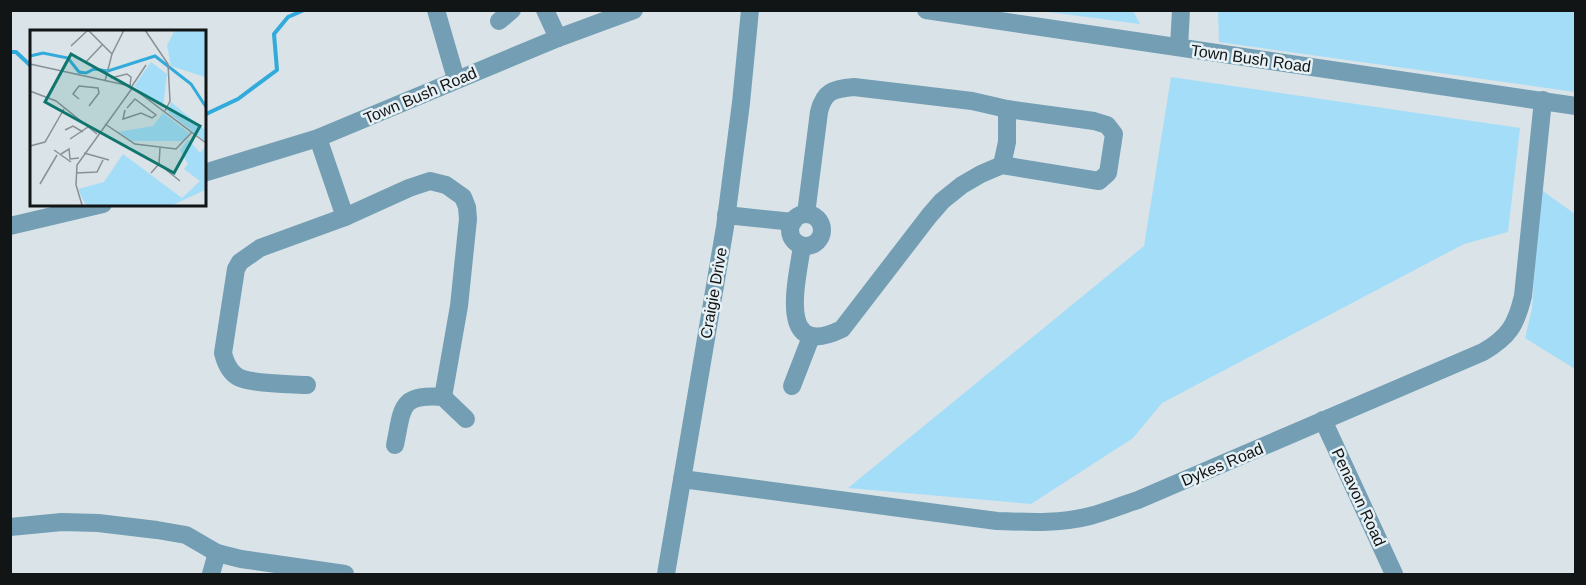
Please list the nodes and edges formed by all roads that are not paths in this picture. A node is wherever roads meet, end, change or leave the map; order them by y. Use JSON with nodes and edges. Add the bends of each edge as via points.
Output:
{"nodes":[{"id":1,"x":436,"y":10,"type":"edge"},
{"id":2,"x":545,"y":10,"type":"edge"},
{"id":3,"x":634,"y":10,"type":"edge"},
{"id":4,"x":750,"y":10,"type":"edge"},
{"id":5,"x":926,"y":10,"type":"edge"},
{"id":6,"x":1181,"y":10,"type":"edge"},
{"id":7,"x":558,"y":38,"type":"junction"},
{"id":8,"x":1179,"y":47,"type":"junction"},
{"id":9,"x":456,"y":79,"type":"junction"},
{"id":10,"x":1543,"y":100,"type":"junction"},
{"id":11,"x":1575,"y":106,"type":"edge"},
{"id":12,"x":1006,"y":109,"type":"junction"},
{"id":13,"x":318,"y":138,"type":"junction"},
{"id":14,"x":1002,"y":165,"type":"junction"},
{"id":15,"x":206,"y":173,"type":"edge"},
{"id":16,"x":95,"y":206,"type":"edge"},
{"id":17,"x":345,"y":217,"type":"junction"},
{"id":18,"x":726,"y":221,"type":"junction"},
{"id":19,"x":10,"y":226,"type":"edge"},
{"id":20,"x":798,"y":229,"type":"junction"},
{"id":21,"x":811,"y":337,"type":"junction"},
{"id":22,"x":307,"y":385,"type":"dead end"},
{"id":23,"x":792,"y":386,"type":"dead end"},
{"id":24,"x":443,"y":397,"type":"junction"},
{"id":25,"x":465,"y":419,"type":"dead end"},
{"id":26,"x":1323,"y":420,"type":"junction"},
{"id":27,"x":395,"y":445,"type":"dead end"},
{"id":28,"x":682,"y":479,"type":"junction"},
{"id":29,"x":10,"y":527,"type":"edge"},
{"id":30,"x":217,"y":553,"type":"junction"},
{"id":31,"x":211,"y":574,"type":"edge"},
{"id":32,"x":345,"y":574,"type":"edge"},
{"id":33,"x":666,"y":574,"type":"edge"},
{"id":34,"x":1394,"y":574,"type":"edge"}],
"edges":[{"from":1,"to":9,"type":"street"},
{"from":2,"to":7,"type":"street"},
{"from":3,"to":7,"type":"street","name":"Town Bush Road"},
{"from":4,"to":18,"type":"street","name":"Craigie Drive"},
{"from":5,"to":8,"type":"street","name":"Town Bush Road"},
{"from":6,"to":8,"type":"street"},
{"from":7,"to":9,"type":"street","name":"Town Bush Road"},
{"from":8,"to":10,"type":"street","name":"Town Bush Road"},
{"from":9,"to":13,"type":"street","name":"Town Bush Road"},
{"from":10,"to":11,"type":"street","name":"Town Bush Road"},
{"from":10,"to":26,"type":"street","name":"Dykes Road","via":[[1522,296],[1510,332],[1483,352]]},
{"from":12,"to":14,"type":"street","via":[[1007,142]]},
{"from":12,"to":14,"type":"street","via":[[1094,121],[1107,125],[1114,134],[1114,142],[1108,173],[1099,181]]},
{"from":12,"to":20,"type":"street","via":[[972,101],[854,87],[828,93],[819,112]]},
{"from":13,"to":15,"type":"street","name":"Town Bush Road"},
{"from":13,"to":17,"type":"street"},
{"from":14,"to":21,"type":"street","via":[[981,174],[942,201],[842,329],[828,336]]},
{"from":16,"to":19,"type":"street"},
{"from":17,"to":22,"type":"street","via":[[260,248],[236,269],[225,363],[242,379]]},
{"from":17,"to":24,"type":"street","via":[[430,181],[446,185],[463,197],[468,219],[459,306]]},
{"from":18,"to":20,"type":"street"},
{"from":18,"to":28,"type":"street","name":"Craigie Drive"},
{"from":20,"to":21,"type":"street","via":[[795,318],[801,330]]},
{"from":21,"to":23,"type":"street"},
{"from":24,"to":25,"type":"street"},
{"from":24,"to":27,"type":"street","via":[[416,397],[406,402]]},
{"from":26,"to":28,"type":"street","name":"Dykes Road","via":[[1138,500],[1090,516],[1048,522],[997,520]]},
{"from":26,"to":34,"type":"street","name":"Penavon Road"},
{"from":28,"to":33,"type":"street","name":"Craigie Drive"},
{"from":29,"to":30,"type":"street","via":[[62,522],[145,528],[186,535]]},
{"from":30,"to":31,"type":"street"},
{"from":30,"to":32,"type":"street"}]}
